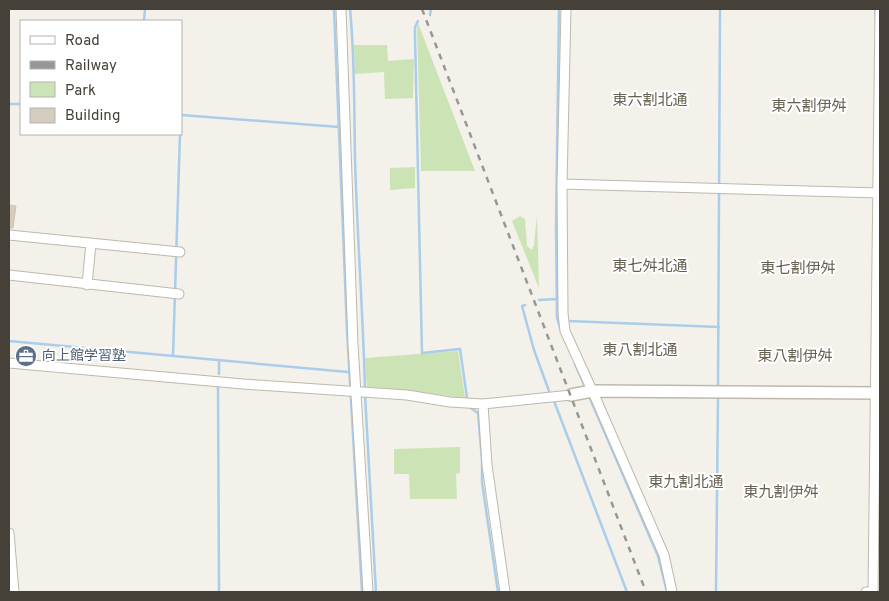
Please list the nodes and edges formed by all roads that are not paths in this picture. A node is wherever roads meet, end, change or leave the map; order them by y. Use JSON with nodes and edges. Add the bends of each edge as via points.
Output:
{"nodes":[{"id":1,"x":341,"y":9,"type":"edge"},
{"id":2,"x":566,"y":9,"type":"edge"},
{"id":3,"x":880,"y":9,"type":"edge"},
{"id":4,"x":562,"y":184,"type":"junction"},
{"id":5,"x":877,"y":193,"type":"edge"},
{"id":6,"x":9,"y":235,"type":"edge"},
{"id":7,"x":91,"y":243,"type":"junction"},
{"id":8,"x":178,"y":252,"type":"dead end"},
{"id":9,"x":9,"y":275,"type":"edge"},
{"id":10,"x":87,"y":285,"type":"junction"},
{"id":11,"x":176,"y":294,"type":"dead end"},
{"id":12,"x":9,"y":363,"type":"edge"},
{"id":13,"x":357,"y":392,"type":"junction"},
{"id":14,"x":589,"y":392,"type":"junction"},
{"id":15,"x":875,"y":393,"type":"edge"},
{"id":16,"x":568,"y":396,"type":"joint"},
{"id":17,"x":483,"y":404,"type":"junction"},
{"id":18,"x":9,"y":533,"type":"edge"},
{"id":19,"x":10,"y":573,"type":"edge"},
{"id":20,"x":14,"y":592,"type":"edge"},
{"id":21,"x":368,"y":592,"type":"edge"},
{"id":22,"x":505,"y":592,"type":"edge"},
{"id":23,"x":672,"y":592,"type":"edge"},
{"id":24,"x":866,"y":592,"type":"edge"},
{"id":25,"x":873,"y":592,"type":"edge"}],
"edges":[{"from":1,"to":13,"type":"street"},
{"from":2,"to":4,"type":"street"},
{"from":3,"to":5,"type":"street"},
{"from":4,"to":5,"type":"street"},
{"from":4,"to":14,"type":"street","via":[[565,331]]},
{"from":5,"to":15,"type":"street"},
{"from":6,"to":7,"type":"street"},
{"from":7,"to":8,"type":"street"},
{"from":7,"to":10,"type":"street"},
{"from":9,"to":10,"type":"street"},
{"from":10,"to":11,"type":"street"},
{"from":12,"to":13,"type":"street"},
{"from":13,"to":17,"type":"street"},
{"from":13,"to":21,"type":"street"},
{"from":14,"to":15,"type":"street"},
{"from":14,"to":16,"type":"street"},
{"from":14,"to":23,"type":"street","via":[[664,555]]},
{"from":15,"to":25,"type":"street"},
{"from":16,"to":17,"type":"street"},
{"from":17,"to":22,"type":"street","via":[[487,465]]},
{"from":18,"to":19,"type":"street"},
{"from":19,"to":20,"type":"street"},
{"from":24,"to":25,"type":"street"}]}
